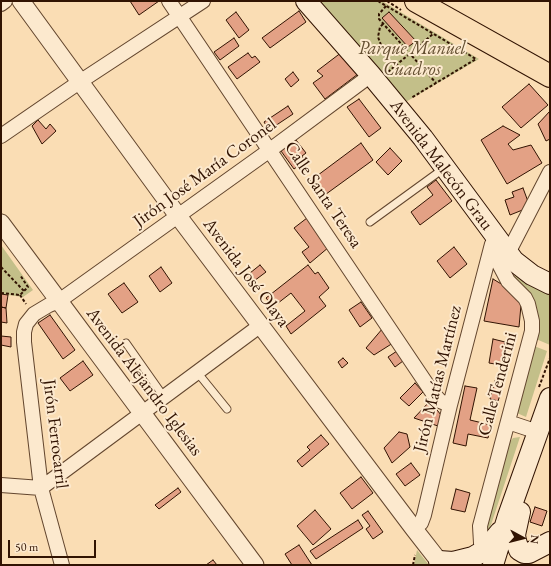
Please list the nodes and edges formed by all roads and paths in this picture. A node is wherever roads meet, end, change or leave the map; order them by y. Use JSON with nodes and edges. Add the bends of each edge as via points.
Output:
{"nodes":[{"id":1,"x":5,"y":1,"type":"edge"},
{"id":2,"x":21,"y":1,"type":"edge"},
{"id":3,"x":169,"y":1,"type":"edge"},
{"id":4,"x":203,"y":1,"type":"edge"},
{"id":5,"x":306,"y":1,"type":"edge"},
{"id":6,"x":378,"y":1,"type":"edge"},
{"id":7,"x":416,"y":1,"type":"edge"},
{"id":8,"x":1,"y":4,"type":"edge"},
{"id":9,"x":386,"y":6,"type":"junction"},
{"id":10,"x":179,"y":17,"type":"junction"},
{"id":11,"x":383,"y":24,"type":"junction"},
{"id":12,"x":433,"y":34,"type":"junction"},
{"id":13,"x":402,"y":46,"type":"junction"},
{"id":14,"x":409,"y":53,"type":"junction"},
{"id":15,"x":377,"y":75,"type":"junction"},
{"id":16,"x":550,"y":76,"type":"edge"},
{"id":17,"x":81,"y":81,"type":"junction"},
{"id":18,"x":436,"y":83,"type":"junction"},
{"id":19,"x":411,"y":98,"type":"dead end"},
{"id":20,"x":1,"y":136,"type":"edge"},
{"id":21,"x":270,"y":150,"type":"junction"},
{"id":22,"x":445,"y":168,"type":"junction"},
{"id":23,"x":550,"y":172,"type":"edge"},
{"id":24,"x":178,"y":216,"type":"junction"},
{"id":25,"x":370,"y":222,"type":"dead end"},
{"id":26,"x":1,"y":223,"type":"edge"},
{"id":27,"x":494,"y":235,"type":"junction"},
{"id":28,"x":508,"y":253,"type":"junction"},
{"id":29,"x":1,"y":267,"type":"edge"},
{"id":30,"x":18,"y":272,"type":"dead end"},
{"id":31,"x":550,"y":284,"type":"edge"},
{"id":32,"x":24,"y":291,"type":"junction"},
{"id":33,"x":1,"y":293,"type":"edge"},
{"id":34,"x":60,"y":302,"type":"junction"},
{"id":35,"x":261,"y":325,"type":"junction"},
{"id":36,"x":126,"y":343,"type":"dead end"},
{"id":37,"x":197,"y":372,"type":"junction"},
{"id":38,"x":164,"y":397,"type":"junction"},
{"id":39,"x":550,"y":398,"type":"edge"},
{"id":40,"x":450,"y":405,"type":"junction"},
{"id":41,"x":227,"y":409,"type":"dead end"},
{"id":42,"x":142,"y":413,"type":"junction"},
{"id":43,"x":508,"y":422,"type":"junction"},
{"id":44,"x":536,"y":437,"type":"junction"},
{"id":45,"x":1,"y":485,"type":"edge"},
{"id":46,"x":41,"y":488,"type":"junction"},
{"id":47,"x":414,"y":529,"type":"junction"},
{"id":48,"x":542,"y":557,"type":"edge"},
{"id":49,"x":489,"y":558,"type":"edge"},
{"id":50,"x":441,"y":564,"type":"edge"},
{"id":51,"x":62,"y":565,"type":"edge"},
{"id":52,"x":255,"y":565,"type":"edge"}],
"edges":[{"from":1,"to":8,"type":"street"},
{"from":2,"to":17,"type":"street","name":"Avenida José Olaya"},
{"from":3,"to":10,"type":"street","name":"Calle Santa Teresa"},
{"from":4,"to":10,"type":"street"},
{"from":5,"to":15,"type":"main road","name":"Avenida Malecón Grau"},
{"from":6,"to":9,"type":"path"},
{"from":7,"to":16,"type":"main road"},
{"from":9,"to":11,"type":"path","via":[[379,14]]},
{"from":9,"to":12,"type":"path"},
{"from":10,"to":17,"type":"street"},
{"from":10,"to":21,"type":"street","name":"Calle Santa Teresa"},
{"from":11,"to":13,"type":"path"},
{"from":11,"to":13,"type":"path","via":[[378,32],[381,46],[390,50]]},
{"from":12,"to":14,"type":"path"},
{"from":12,"to":18,"type":"path","via":[[476,59]]},
{"from":13,"to":14,"type":"path"},
{"from":14,"to":15,"type":"path"},
{"from":14,"to":18,"type":"path"},
{"from":15,"to":21,"type":"street","name":"Jirón José María Coronel"},
{"from":15,"to":22,"type":"main road","name":"Avenida Malecón Grau"},
{"from":17,"to":20,"type":"street"},
{"from":17,"to":24,"type":"street","name":"Avenida José Olaya"},
{"from":18,"to":19,"type":"path"},
{"from":21,"to":24,"type":"street","name":"Jirón José María Coronel"},
{"from":21,"to":40,"type":"street","name":"Calle Santa Teresa","via":[[432,392],[440,401]]},
{"from":22,"to":25,"type":"lane"},
{"from":22,"to":27,"type":"main road","name":"Avenida Malecón Grau"},
{"from":23,"to":28,"type":"street"},
{"from":24,"to":34,"type":"street","name":"Jirón José María Coronel"},
{"from":24,"to":35,"type":"street","name":"Avenida José Olaya"},
{"from":26,"to":34,"type":"street","name":"Avenida Alejandro Iglesias"},
{"from":27,"to":28,"type":"main road","name":"Avenida Malecón Grau"},
{"from":27,"to":40,"type":"street","name":"Jirón Matías Martínez"},
{"from":27,"to":43,"type":"street","name":"Calle Tenderini","via":[[497,260],[508,280],[528,304],[532,321],[532,331]]},
{"from":28,"to":31,"type":"main road","name":"Avenida Malecón Grau","via":[[532,275]]},
{"from":29,"to":32,"type":"path"},
{"from":30,"to":32,"type":"path","via":[[28,287]]},
{"from":32,"to":33,"type":"path","via":[[20,295]]},
{"from":34,"to":42,"type":"street","name":"Avenida Alejandro Iglesias"},
{"from":34,"to":46,"type":"street","name":"Jirón Ferrocarril","via":[[34,314],[26,324],[24,332]]},
{"from":35,"to":37,"type":"street"},
{"from":35,"to":47,"type":"street","name":"Avenida José Olaya"},
{"from":36,"to":38,"type":"lane"},
{"from":37,"to":38,"type":"street"},
{"from":37,"to":41,"type":"lane"},
{"from":38,"to":42,"type":"street"},
{"from":39,"to":44,"type":"main road"},
{"from":40,"to":47,"type":"street","name":"Jirón Matías Martínez","via":[[424,515],[421,523]]},
{"from":42,"to":46,"type":"street"},
{"from":42,"to":52,"type":"street","name":"Avenida Alejandro Iglesias"},
{"from":43,"to":44,"type":"street"},
{"from":43,"to":49,"type":"street","name":"Calle Tenderini","via":[[480,526],[481,543]]},
{"from":44,"to":48,"type":"main road","via":[[515,535],[519,550],[526,554],[538,550]]},
{"from":44,"to":49,"type":"main road","via":[[508,516]]},
{"from":45,"to":46,"type":"street"},
{"from":46,"to":51,"type":"street","name":"Jirón Ferrocarril"},
{"from":47,"to":50,"type":"street","name":"Avenida José Olaya"},
{"from":49,"to":50,"type":"main road"}]}
